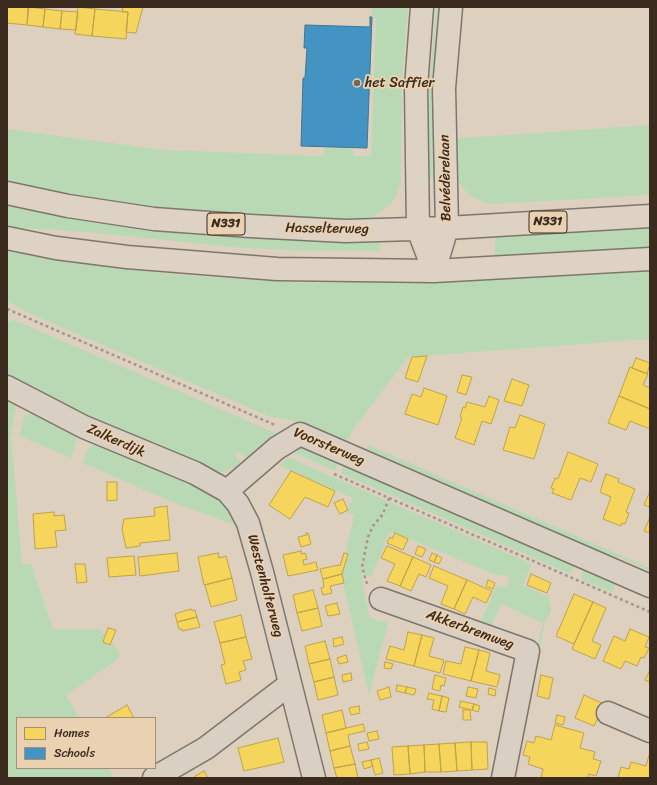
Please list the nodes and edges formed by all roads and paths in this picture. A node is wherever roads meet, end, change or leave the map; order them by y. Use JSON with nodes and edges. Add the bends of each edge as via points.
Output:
{"nodes":[{"id":1,"x":422,"y":7,"type":"edge"},
{"id":2,"x":451,"y":7,"type":"edge"},
{"id":3,"x":7,"y":193,"type":"edge"},
{"id":4,"x":650,"y":216,"type":"edge"},
{"id":5,"x":447,"y":228,"type":"junction"},
{"id":6,"x":418,"y":229,"type":"junction"},
{"id":7,"x":7,"y":238,"type":"edge"},
{"id":8,"x":650,"y":259,"type":"edge"},
{"id":9,"x":434,"y":271,"type":"junction"},
{"id":10,"x":7,"y":309,"type":"edge"},
{"id":11,"x":7,"y":387,"type":"edge"},
{"id":12,"x":300,"y":434,"type":"junction"},
{"id":13,"x":330,"y":472,"type":"dead end"},
{"id":14,"x":227,"y":491,"type":"junction"},
{"id":15,"x":389,"y":498,"type":"junction"},
{"id":16,"x":650,"y":586,"type":"edge"},
{"id":17,"x":381,"y":599,"type":"joint"},
{"id":18,"x":650,"y":612,"type":"edge"},
{"id":19,"x":290,"y":684,"type":"junction"},
{"id":20,"x":608,"y":713,"type":"dead end"},
{"id":21,"x":650,"y":731,"type":"edge"},
{"id":22,"x":154,"y":778,"type":"edge"},
{"id":23,"x":314,"y":778,"type":"edge"},
{"id":24,"x":503,"y":778,"type":"edge"}],
"edges":[{"from":1,"to":6,"type":"main road","name":"Belvédèrelaan","via":[[416,88]]},
{"from":2,"to":5,"type":"main road","name":"Belvédèrelaan","via":[[444,88]]},
{"from":3,"to":6,"type":"main road","name":"Hasselterweg","number":"N331","via":[[68,206],[154,218],[345,231]]},
{"from":4,"to":5,"type":"main road","name":"Hasselterweg","number":"N331"},
{"from":5,"to":6,"type":"main road","name":"Hasselterweg","number":"N331"},
{"from":5,"to":9,"type":"main road","name":"Belvédèrelaan"},
{"from":6,"to":9,"type":"main road","name":"Belvédèrelaan"},
{"from":7,"to":9,"type":"main road","via":[[64,249],[207,264]]},
{"from":8,"to":9,"type":"main road"},
{"from":10,"to":12,"type":"path","name":"Voorsterweg"},
{"from":11,"to":14,"type":"street","name":"Zalkerdijk","via":[[84,427],[195,473]]},
{"from":12,"to":14,"type":"street","via":[[277,448]]},
{"from":12,"to":16,"type":"street","name":"Voorsterweg"},
{"from":13,"to":15,"type":"path"},
{"from":14,"to":19,"type":"street","name":"Westenholterweg","via":[[244,513],[248,523]]},
{"from":15,"to":17,"type":"path","via":[[383,514],[370,532],[362,561],[367,583]]},
{"from":15,"to":18,"type":"path"},
{"from":17,"to":24,"type":"street","name":"Akkerbremweg","via":[[528,651]]},
{"from":19,"to":22,"type":"street","via":[[206,748]]},
{"from":19,"to":23,"type":"street","name":"Westenholterweg"},
{"from":20,"to":21,"type":"street"}]}
